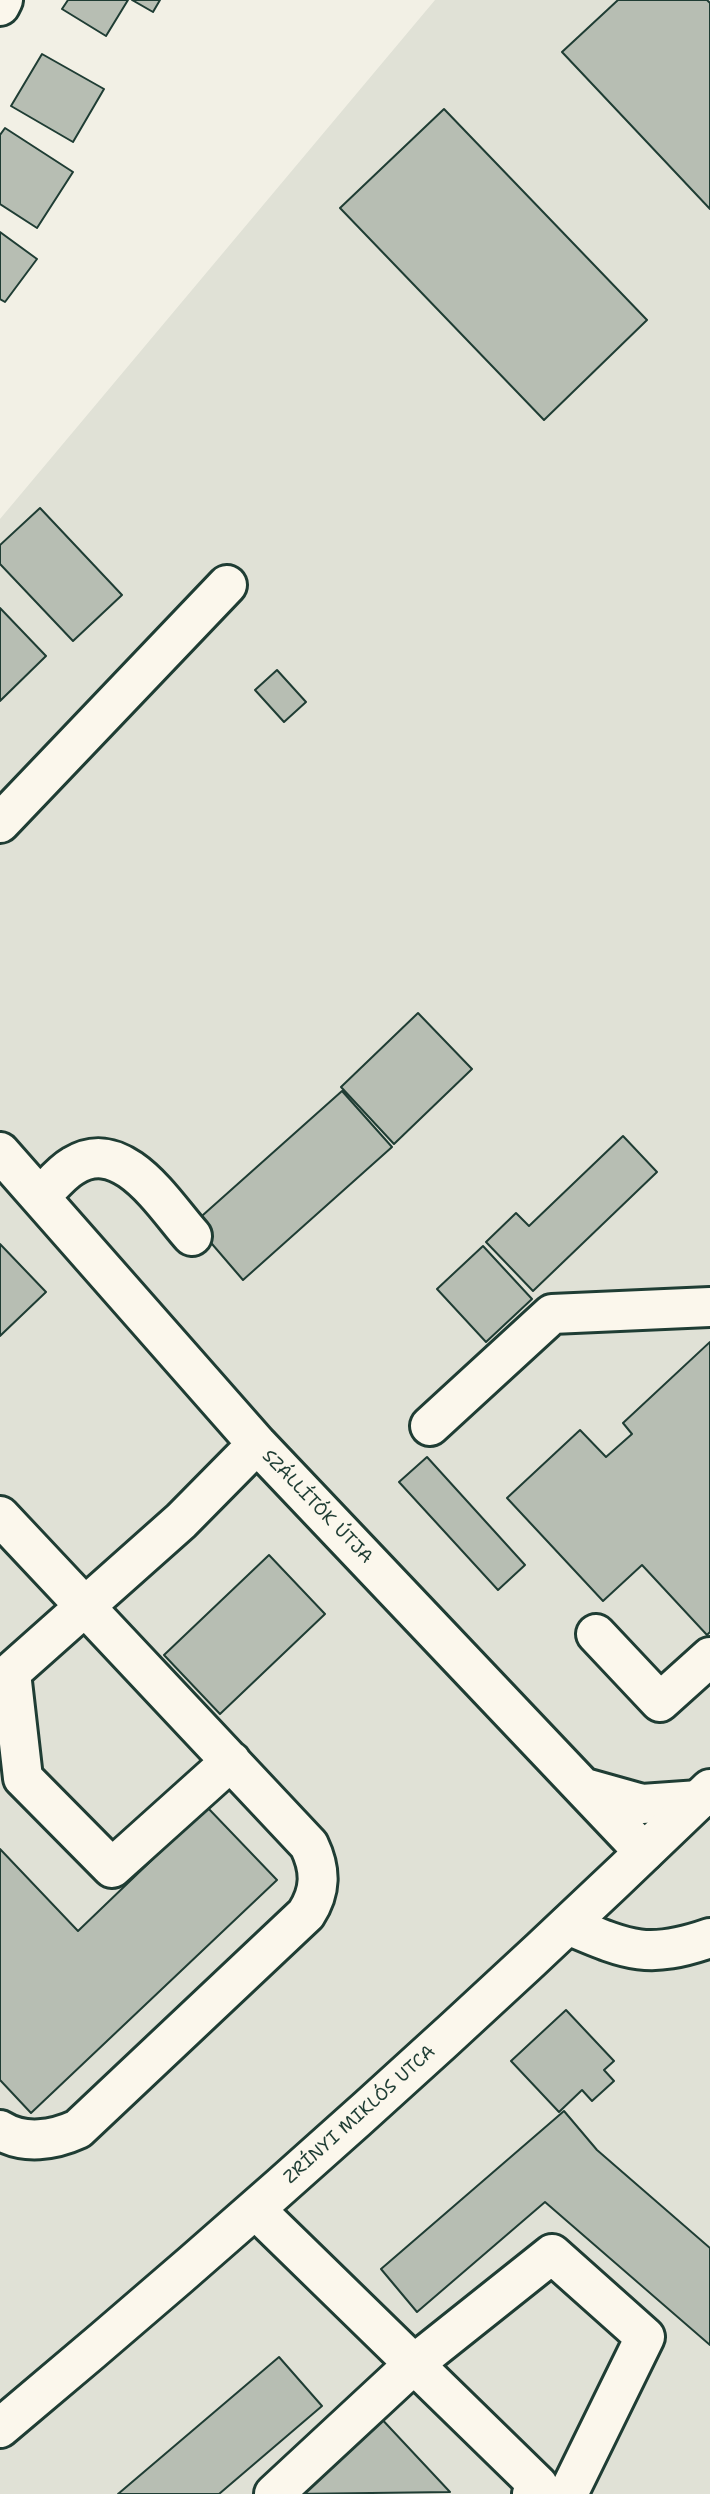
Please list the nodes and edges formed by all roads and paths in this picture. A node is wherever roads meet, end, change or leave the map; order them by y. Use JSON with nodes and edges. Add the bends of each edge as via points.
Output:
{"nodes":[{"id":1,"x":4,"y":0,"type":"edge"},
{"id":2,"x":0,"y":6,"type":"edge"},
{"id":3,"x":227,"y":585,"type":"dead end"},
{"id":4,"x":0,"y":823,"type":"edge"},
{"id":5,"x":0,"y":1152,"type":"edge"},
{"id":6,"x":41,"y":1196,"type":"junction"},
{"id":7,"x":192,"y":1236,"type":"dead end"},
{"id":8,"x":710,"y":1307,"type":"edge"},
{"id":9,"x":430,"y":1426,"type":"dead end"},
{"id":10,"x":257,"y":1444,"type":"junction"},
{"id":11,"x":0,"y":1517,"type":"edge"},
{"id":12,"x":86,"y":1607,"type":"junction"},
{"id":13,"x":596,"y":1634,"type":"dead end"},
{"id":14,"x":710,"y":1657,"type":"edge"},
{"id":15,"x":5,"y":1678,"type":"edge"},
{"id":16,"x":232,"y":1761,"type":"junction"},
{"id":17,"x":584,"y":1788,"type":"junction"},
{"id":18,"x":704,"y":1795,"type":"edge"},
{"id":19,"x":644,"y":1852,"type":"junction"},
{"id":20,"x":568,"y":1924,"type":"junction"},
{"id":21,"x":710,"y":1938,"type":"edge"},
{"id":22,"x":0,"y":2130,"type":"edge"},
{"id":23,"x":256,"y":2210,"type":"junction"},
{"id":24,"x":414,"y":2364,"type":"junction"},
{"id":25,"x":0,"y":2428,"type":"edge"},
{"id":26,"x":546,"y":2492,"type":"edge"},
{"id":27,"x":274,"y":2494,"type":"edge"}],
"edges":[{"from":1,"to":2,"type":"street"},
{"from":3,"to":4,"type":"street"},
{"from":5,"to":6,"type":"street","name":"SZÁLLÍTÓK ÚTJA"},
{"from":6,"to":7,"type":"street","via":[[82,1161],[94,1157],[118,1161],[136,1173]]},
{"from":6,"to":10,"type":"street","name":"SZÁLLÍTÓK ÚTJA"},
{"from":8,"to":9,"type":"street","via":[[552,1314]]},
{"from":10,"to":12,"type":"street"},
{"from":10,"to":17,"type":"street","name":"SZÁLLÍTÓK ÚTJA"},
{"from":11,"to":12,"type":"street"},
{"from":12,"to":15,"type":"street"},
{"from":12,"to":16,"type":"street"},
{"from":13,"to":14,"type":"street","via":[[660,1702]]},
{"from":15,"to":16,"type":"street","via":[[23,1778],[112,1868]]},
{"from":16,"to":22,"type":"street","via":[[309,1845],[319,1882],[315,1900],[306,1914],[78,2129],[45,2139],[25,2139]]},
{"from":17,"to":18,"type":"street","via":[[642,1804]]},
{"from":17,"to":19,"type":"street","name":"SZÁLLÍTÓK ÚTJA"},
{"from":18,"to":19,"type":"street","name":"ZRÍNYI MIKLÓS UTCA"},
{"from":19,"to":20,"type":"street","name":"ZRÍNYI MIKLÓS UTCA"},
{"from":20,"to":21,"type":"street","via":[[637,1951]]},
{"from":20,"to":23,"type":"street","name":"ZRÍNYI MIKLÓS UTCA"},
{"from":23,"to":24,"type":"street"},
{"from":23,"to":25,"type":"street","name":"ZRÍNYI MIKLÓS UTCA"},
{"from":24,"to":26,"type":"street"},
{"from":24,"to":26,"type":"street","via":[[552,2254],[645,2337]]},
{"from":24,"to":27,"type":"street"}]}
